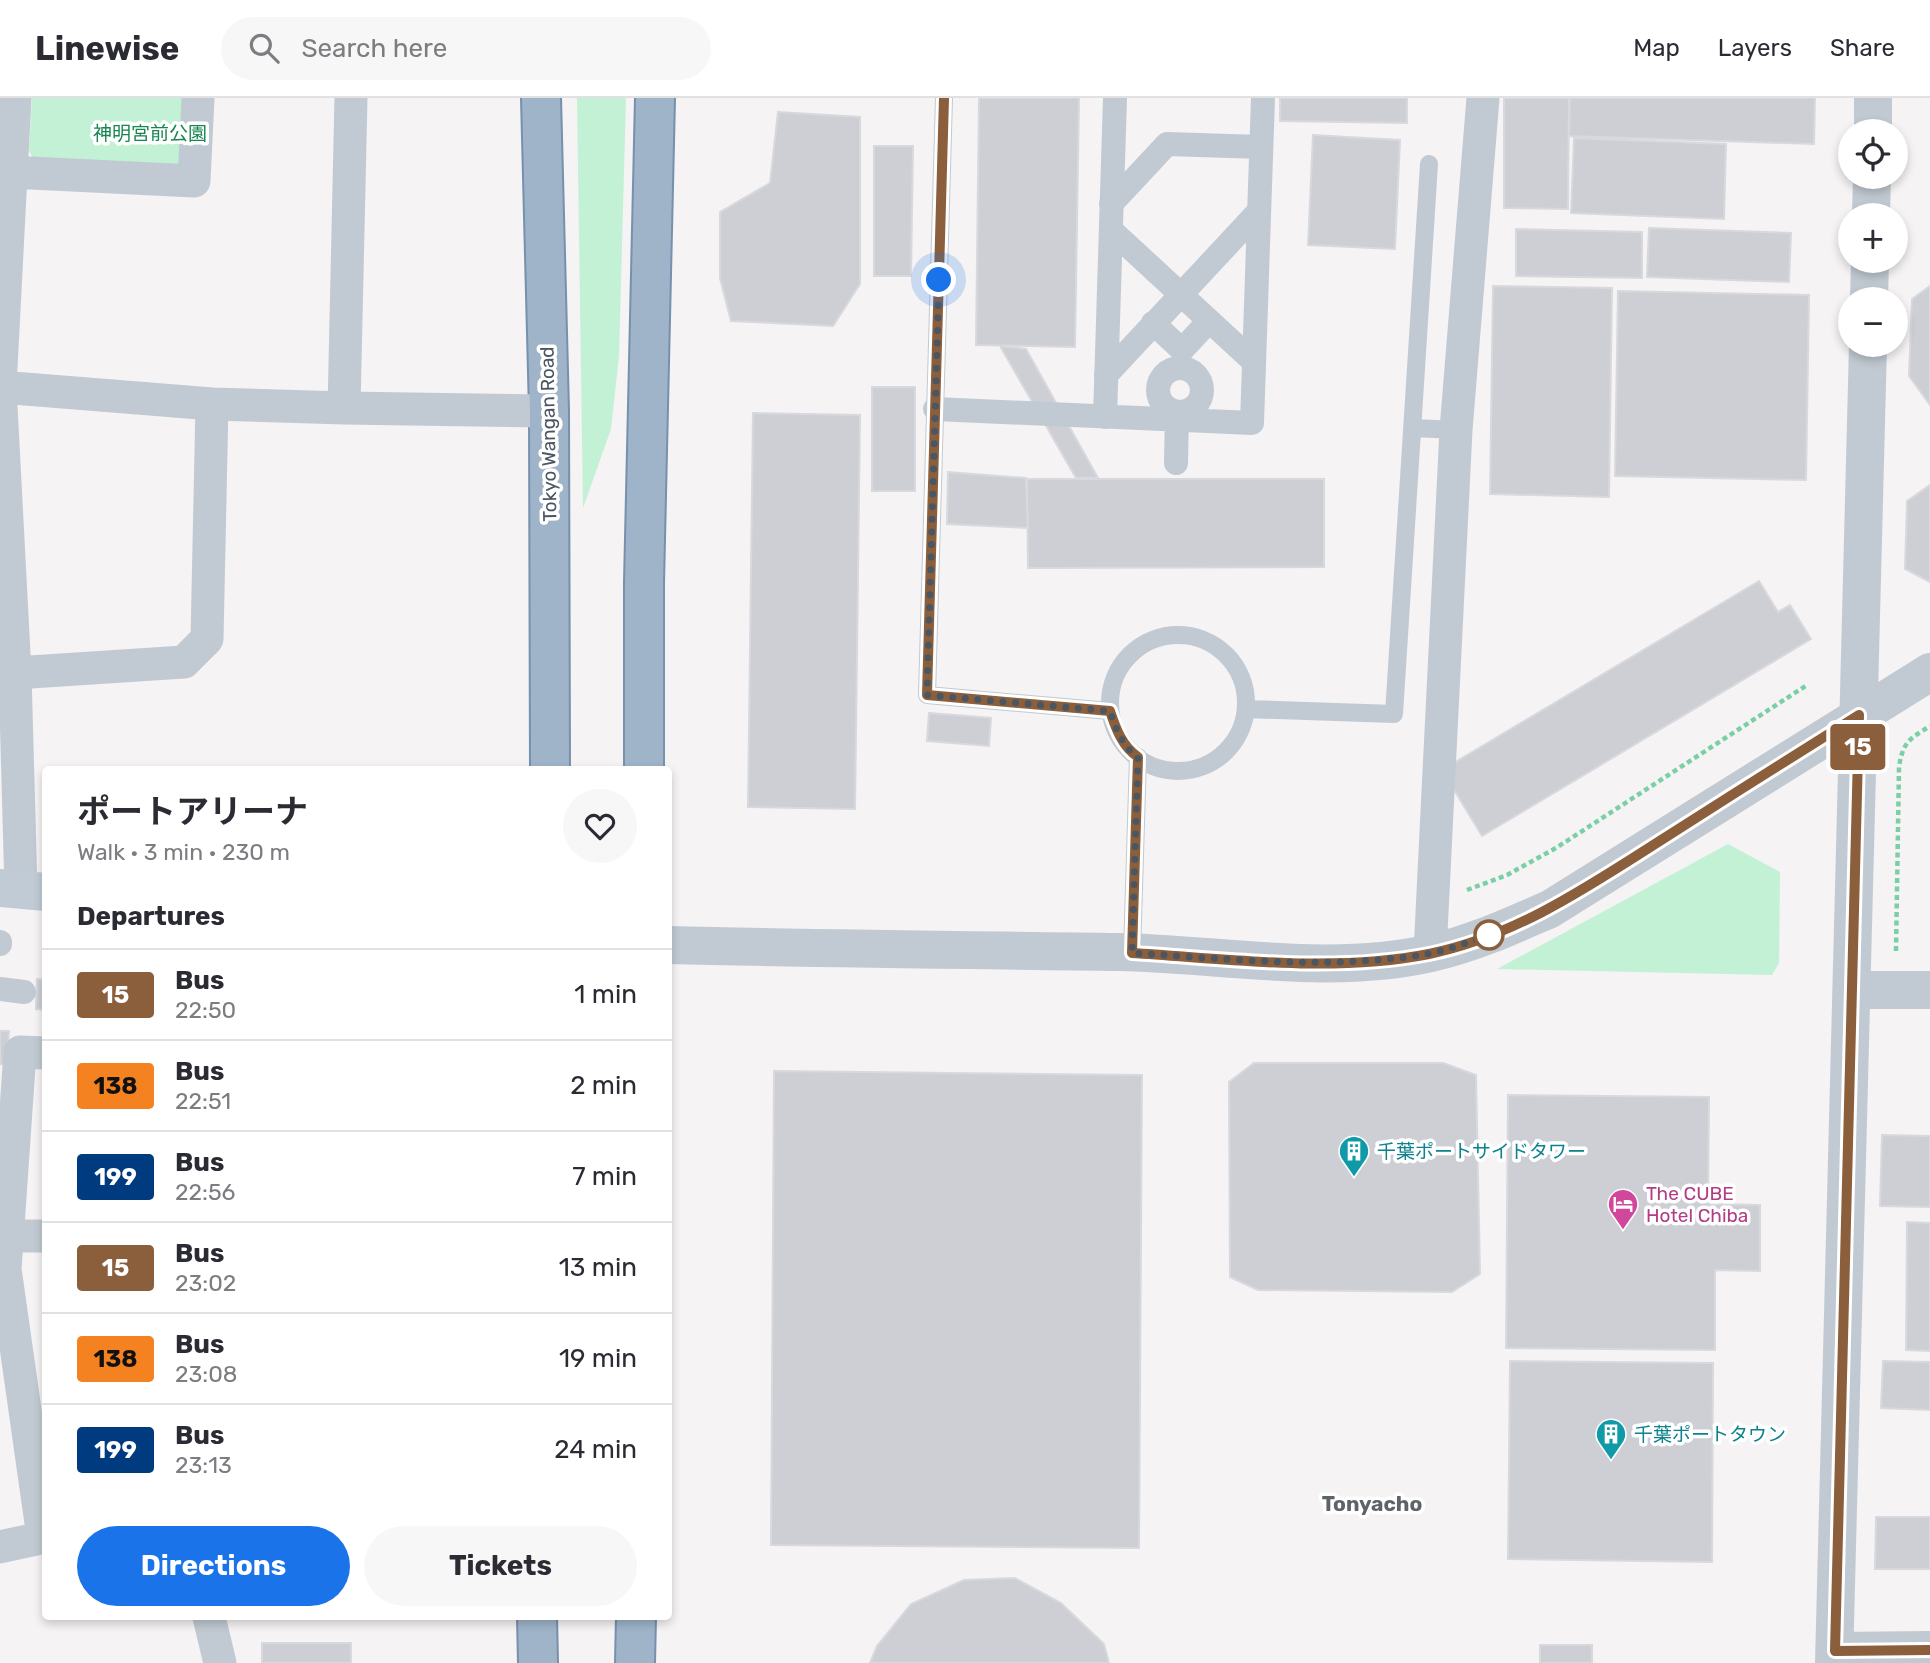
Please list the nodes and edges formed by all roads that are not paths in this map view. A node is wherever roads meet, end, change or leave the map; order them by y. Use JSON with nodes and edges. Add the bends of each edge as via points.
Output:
{"nodes":[{"id":1,"x":15,"y":98,"type":"edge"},
{"id":2,"x":198,"y":98,"type":"edge"},
{"id":3,"x":351,"y":98,"type":"edge"},
{"id":4,"x":541,"y":98,"type":"edge"},
{"id":5,"x":655,"y":98,"type":"edge"},
{"id":6,"x":944,"y":98,"type":"edge"},
{"id":7,"x":1115,"y":98,"type":"edge"},
{"id":8,"x":1263,"y":98,"type":"edge"},
{"id":9,"x":1483,"y":98,"type":"edge"},
{"id":10,"x":1873,"y":98,"type":"edge"},
{"id":11,"x":1872,"y":119,"type":"edge"},
{"id":12,"x":1261,"y":146,"type":"junction"},
{"id":13,"x":1429,"y":164,"type":"dead end"},
{"id":14,"x":11,"y":172,"type":"junction"},
{"id":15,"x":1111,"y":204,"type":"junction"},
{"id":16,"x":1259,"y":211,"type":"junction"},
{"id":17,"x":1111,"y":230,"type":"junction"},
{"id":18,"x":1209,"y":321,"type":"junction"},
{"id":19,"x":1153,"y":323,"type":"junction"},
{"id":20,"x":1868,"y":357,"type":"edge"},
{"id":21,"x":1182,"y":359,"type":"junction"},
{"id":22,"x":1254,"y":362,"type":"junction"},
{"id":23,"x":1106,"y":375,"type":"junction"},
{"id":24,"x":0,"y":387,"type":"edge"},
{"id":25,"x":212,"y":404,"type":"junction"},
{"id":26,"x":344,"y":408,"type":"junction"},
{"id":27,"x":936,"y":409,"type":"junction"},
{"id":28,"x":550,"y":411,"type":"junction"},
{"id":29,"x":1177,"y":416,"type":"junction"},
{"id":30,"x":1105,"y":417,"type":"junction"},
{"id":31,"x":1413,"y":428,"type":"junction"},
{"id":32,"x":1456,"y":430,"type":"junction"},
{"id":33,"x":1176,"y":463,"type":"dead end"},
{"id":34,"x":7,"y":672,"type":"edge"},
{"id":35,"x":1930,"y":672,"type":"edge"},
{"id":36,"x":1246,"y":709,"type":"junction"},
{"id":37,"x":1110,"y":711,"type":"junction"},
{"id":38,"x":1859,"y":715,"type":"junction"},
{"id":39,"x":1138,"y":757,"type":"junction"},
{"id":40,"x":550,"y":766,"type":"edge"},
{"id":41,"x":644,"y":766,"type":"edge"},
{"id":42,"x":22,"y":890,"type":"edge"},
{"id":43,"x":672,"y":945,"type":"edge"},
{"id":44,"x":1132,"y":953,"type":"junction"},
{"id":45,"x":1430,"y":953,"type":"junction"},
{"id":46,"x":1852,"y":990,"type":"junction"},
{"id":47,"x":1930,"y":990,"type":"edge"},
{"id":48,"x":42,"y":1054,"type":"edge"},
{"id":49,"x":4,"y":1236,"type":"edge"},
{"id":50,"x":42,"y":1236,"type":"edge"},
{"id":51,"x":42,"y":1523,"type":"edge"},
{"id":52,"x":42,"y":1537,"type":"edge"},
{"id":53,"x":0,"y":1547,"type":"edge"},
{"id":54,"x":210,"y":1620,"type":"edge"},
{"id":55,"x":537,"y":1620,"type":"edge"},
{"id":56,"x":636,"y":1620,"type":"edge"},
{"id":57,"x":1930,"y":1650,"type":"edge"},
{"id":58,"x":1835,"y":1657,"type":"edge"},
{"id":59,"x":220,"y":1663,"type":"edge"},
{"id":60,"x":538,"y":1663,"type":"edge"},
{"id":61,"x":635,"y":1663,"type":"edge"}],
"edges":[{"from":1,"to":14,"type":"street"},
{"from":2,"to":14,"type":"street","via":[[194,181]]},
{"from":3,"to":26,"type":"street"},
{"from":4,"to":28,"type":"highway","name":"Tokyo Wangan Road"},
{"from":5,"to":41,"type":"highway"},
{"from":6,"to":27,"type":"lane"},
{"from":7,"to":15,"type":"street"},
{"from":8,"to":12,"type":"street"},
{"from":9,"to":32,"type":"street"},
{"from":10,"to":11,"type":"street"},
{"from":12,"to":15,"type":"street","via":[[1167,144]]},
{"from":12,"to":16,"type":"street"},
{"from":13,"to":31,"type":"lane"},
{"from":14,"to":24,"type":"street"},
{"from":15,"to":17,"type":"street"},
{"from":16,"to":19,"type":"street"},
{"from":16,"to":22,"type":"street"},
{"from":17,"to":18,"type":"street"},
{"from":17,"to":23,"type":"street"},
{"from":18,"to":21,"type":"street"},
{"from":18,"to":22,"type":"street"},
{"from":19,"to":21,"type":"street"},
{"from":19,"to":23,"type":"street"},
{"from":20,"to":38,"type":"street"},
{"from":21,"to":29,"type":"street","via":[[1199,378],[1202,392],[1197,405]]},
{"from":22,"to":29,"type":"street","via":[[1252,423]]},
{"from":23,"to":30,"type":"street"},
{"from":24,"to":25,"type":"street"},
{"from":24,"to":34,"type":"street"},
{"from":25,"to":26,"type":"street"},
{"from":25,"to":34,"type":"street","via":[[207,639],[184,662]]},
{"from":26,"to":28,"type":"street"},
{"from":27,"to":30,"type":"street"},
{"from":27,"to":37,"type":"lane","via":[[927,695]]},
{"from":28,"to":40,"type":"highway","name":"Tokyo Wangan Road"},
{"from":29,"to":30,"type":"street"},
{"from":29,"to":33,"type":"street"},
{"from":31,"to":32,"type":"lane"},
{"from":31,"to":36,"type":"lane","via":[[1394,714]]},
{"from":32,"to":45,"type":"street"},
{"from":34,"to":42,"type":"street"},
{"from":35,"to":38,"type":"street"},
{"from":36,"to":37,"type":"lane","via":[[1236,667],[1221,650],[1202,639],[1179,635],[1136,649],[1112,688]]},
{"from":36,"to":39,"type":"lane","via":[[1230,749],[1213,762],[1192,770],[1170,771]]},
{"from":37,"to":39,"type":"lane","via":[[1117,733]]},
{"from":38,"to":45,"type":"street","via":[[1550,909]]},
{"from":38,"to":46,"type":"street"},
{"from":39,"to":44,"type":"lane"},
{"from":43,"to":44,"type":"street"},
{"from":44,"to":45,"type":"street","via":[[1296,963],[1370,961]]},
{"from":46,"to":47,"type":"street"},
{"from":46,"to":58,"type":"street"},
{"from":48,"to":49,"type":"street","via":[[20,1052]]},
{"from":49,"to":50,"type":"street"},
{"from":49,"to":51,"type":"street"},
{"from":52,"to":53,"type":"street"},
{"from":54,"to":59,"type":"street"},
{"from":55,"to":60,"type":"highway"},
{"from":56,"to":61,"type":"highway"},
{"from":57,"to":58,"type":"street"}]}
